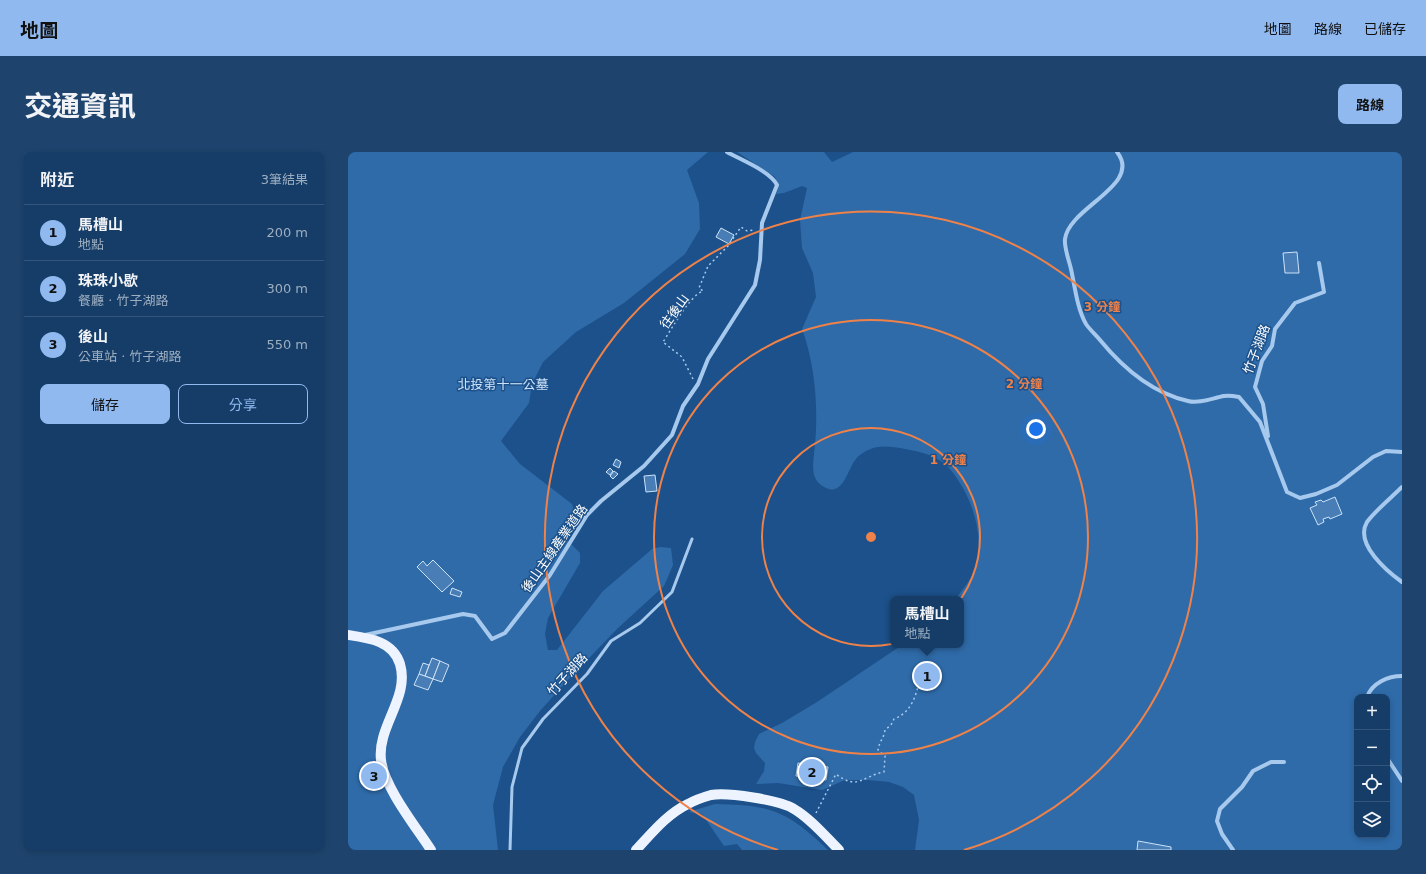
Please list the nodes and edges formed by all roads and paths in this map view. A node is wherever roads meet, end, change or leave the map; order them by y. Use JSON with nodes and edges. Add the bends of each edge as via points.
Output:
{"nodes":[{"id":1,"x":728,"y":152,"type":"edge"},
{"id":2,"x":1117,"y":152,"type":"edge"},
{"id":3,"x":762,"y":230,"type":"junction"},
{"id":4,"x":1319,"y":263,"type":"dead end"},
{"id":5,"x":698,"y":384,"type":"junction"},
{"id":6,"x":1270,"y":443,"type":"junction"},
{"id":7,"x":1402,"y":452,"type":"edge"},
{"id":8,"x":1402,"y":486,"type":"edge"},
{"id":9,"x":692,"y":539,"type":"dead end"},
{"id":10,"x":1402,"y":582,"type":"edge"},
{"id":11,"x":353,"y":635,"type":"edge"},
{"id":12,"x":924,"y":676,"type":"dead end"},
{"id":13,"x":1402,"y":676,"type":"edge"},
{"id":14,"x":1368,"y":694,"type":"edge"},
{"id":15,"x":1284,"y":762,"type":"dead end"},
{"id":16,"x":1390,"y":763,"type":"edge"},
{"id":17,"x":1402,"y":781,"type":"edge"},
{"id":18,"x":812,"y":824,"type":"junction"},
{"id":19,"x":431,"y":850,"type":"edge"},
{"id":20,"x":510,"y":850,"type":"edge"},
{"id":21,"x":636,"y":850,"type":"edge"},
{"id":22,"x":839,"y":850,"type":"edge"},
{"id":23,"x":1233,"y":850,"type":"edge"}],
"edges":[{"from":1,"to":3,"type":"street","name":"後山主線產業道路","via":[[774,179],[777,185],[762,223]]},
{"from":2,"to":6,"type":"street","via":[[1123,160],[1123,170],[1118,180],[1067,229],[1065,240],[1078,301],[1086,324],[1133,374],[1162,393],[1189,402],[1225,396],[1239,397],[1260,422]]},
{"from":3,"to":5,"type":"street","name":"後山主線產業道路","via":[[755,285],[708,359]]},
{"from":3,"to":5,"type":"path","name":"往後山","via":[[747,231],[741,227],[728,246],[708,266],[699,288],[703,291],[694,298],[663,342],[682,357],[693,380],[695,379]]},
{"from":4,"to":6,"type":"street","name":"竹子湖路","via":[[1324,292],[1295,303],[1275,329],[1272,346],[1262,361],[1255,387],[1263,404]]},
{"from":5,"to":11,"type":"street","name":"後山主線產業道路","via":[[683,406],[672,435],[644,466],[587,515],[550,575],[505,633],[492,639],[475,616],[463,614]]},
{"from":6,"to":7,"type":"street","via":[[1287,492],[1300,498],[1337,485],[1373,457],[1386,451]]},
{"from":8,"to":10,"type":"street","via":[[1367,523],[1365,533],[1374,557],[1385,570]]},
{"from":9,"to":20,"type":"lane","name":"竹子湖路","via":[[672,592],[640,623],[611,641],[587,674],[543,719],[522,748],[512,787]]},
{"from":11,"to":19,"type":"main road","via":[[382,642],[398,657],[403,674],[401,690],[383,742],[381,760],[396,797]]},
{"from":12,"to":18,"type":"path","via":[[921,674],[915,698],[903,716],[894,719],[879,741],[878,750],[885,756],[884,772],[854,783],[834,775]]},
{"from":13,"to":14,"type":"street","via":[[1381,682],[1372,687]]},
{"from":15,"to":23,"type":"street","via":[[1271,762],[1253,771],[1242,788],[1220,809],[1217,821]]},
{"from":16,"to":17,"type":"street"},
{"from":18,"to":21,"type":"main road","via":[[794,808],[776,802],[730,794],[711,795],[688,804],[669,816]]},
{"from":18,"to":22,"type":"main road"}]}
